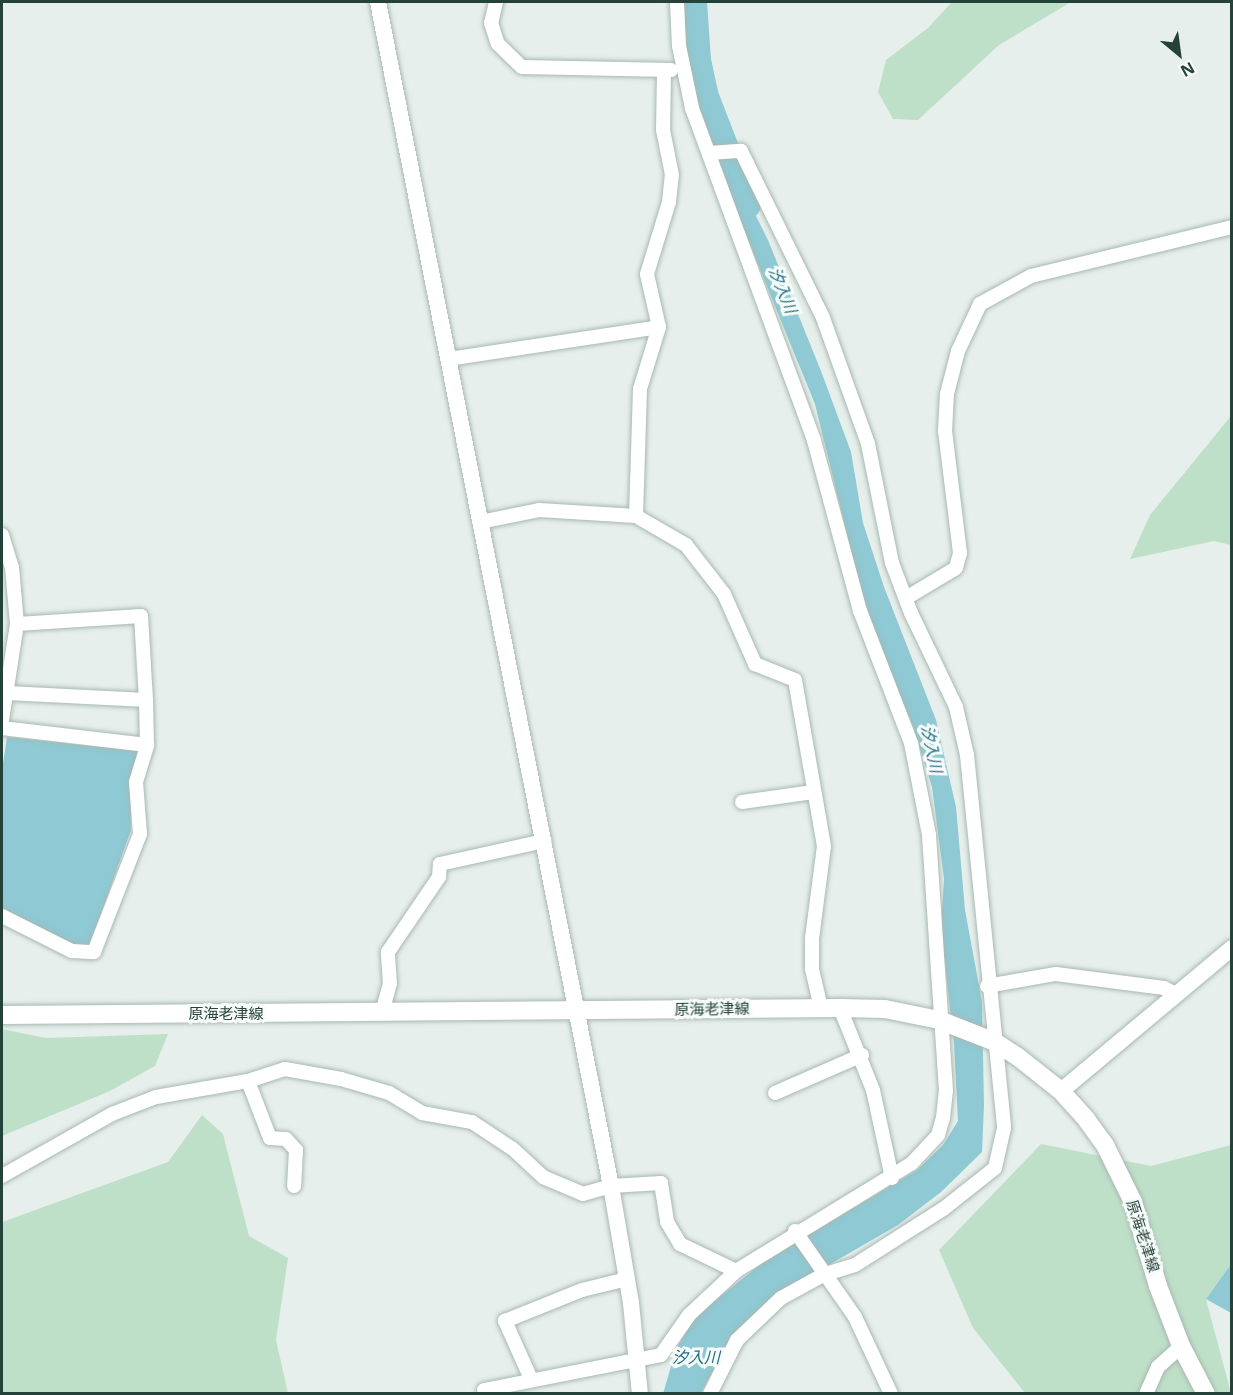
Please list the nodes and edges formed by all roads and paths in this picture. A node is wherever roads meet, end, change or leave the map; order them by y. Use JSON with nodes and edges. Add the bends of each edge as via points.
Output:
{"nodes":[{"id":1,"x":378,"y":2,"type":"edge"},
{"id":2,"x":496,"y":2,"type":"edge"},
{"id":3,"x":677,"y":2,"type":"edge"},
{"id":4,"x":682,"y":69,"type":"junction"},
{"id":5,"x":664,"y":70,"type":"junction"},
{"id":6,"x":709,"y":153,"type":"junction"},
{"id":7,"x":1232,"y":227,"type":"edge"},
{"id":8,"x":659,"y":327,"type":"junction"},
{"id":9,"x":448,"y":359,"type":"junction"},
{"id":10,"x":636,"y":516,"type":"junction"},
{"id":11,"x":480,"y":522,"type":"junction"},
{"id":12,"x":2,"y":535,"type":"edge"},
{"id":13,"x":7,"y":567,"type":"edge"},
{"id":14,"x":906,"y":598,"type":"junction"},
{"id":15,"x":17,"y":624,"type":"junction"},
{"id":16,"x":7,"y":647,"type":"edge"},
{"id":17,"x":7,"y":693,"type":"junction"},
{"id":18,"x":146,"y":699,"type":"junction"},
{"id":19,"x":2,"y":720,"type":"edge"},
{"id":20,"x":2,"y":728,"type":"edge"},
{"id":21,"x":147,"y":745,"type":"junction"},
{"id":22,"x":813,"y":792,"type":"junction"},
{"id":23,"x":742,"y":802,"type":"dead end"},
{"id":24,"x":543,"y":841,"type":"junction"},
{"id":25,"x":2,"y":916,"type":"edge"},
{"id":26,"x":1232,"y":948,"type":"edge"},
{"id":27,"x":987,"y":986,"type":"junction"},
{"id":28,"x":1177,"y":995,"type":"junction"},
{"id":29,"x":821,"y":1008,"type":"junction"},
{"id":30,"x":840,"y":1008,"type":"junction"},
{"id":31,"x":577,"y":1011,"type":"junction"},
{"id":32,"x":382,"y":1013,"type":"junction"},
{"id":33,"x":2,"y":1015,"type":"edge"},
{"id":34,"x":942,"y":1021,"type":"junction"},
{"id":35,"x":995,"y":1042,"type":"junction"},
{"id":36,"x":862,"y":1054,"type":"junction"},
{"id":37,"x":248,"y":1081,"type":"junction"},
{"id":38,"x":1061,"y":1091,"type":"junction"},
{"id":39,"x":775,"y":1093,"type":"dead end"},
{"id":40,"x":2,"y":1176,"type":"edge"},
{"id":41,"x":892,"y":1178,"type":"junction"},
{"id":42,"x":294,"y":1186,"type":"dead end"},
{"id":43,"x":611,"y":1186,"type":"junction"},
{"id":44,"x":795,"y":1232,"type":"junction"},
{"id":45,"x":736,"y":1271,"type":"junction"},
{"id":46,"x":822,"y":1274,"type":"junction"},
{"id":47,"x":627,"y":1279,"type":"junction"},
{"id":48,"x":1181,"y":1346,"type":"junction"},
{"id":49,"x":639,"y":1359,"type":"junction"},
{"id":50,"x":531,"y":1379,"type":"junction"},
{"id":51,"x":484,"y":1390,"type":"dead end"},
{"id":52,"x":640,"y":1394,"type":"edge"},
{"id":53,"x":710,"y":1394,"type":"edge"},
{"id":54,"x":891,"y":1394,"type":"edge"},
{"id":55,"x":1146,"y":1394,"type":"edge"},
{"id":56,"x":1206,"y":1394,"type":"edge"}],
"edges":[{"from":1,"to":9,"type":"street"},
{"from":2,"to":5,"type":"street","via":[[491,23],[498,44],[522,67]]},
{"from":3,"to":4,"type":"street"},
{"from":4,"to":5,"type":"street"},
{"from":4,"to":6,"type":"street"},
{"from":5,"to":8,"type":"street","via":[[663,130],[672,175],[669,202],[647,274]]},
{"from":6,"to":14,"type":"street","via":[[741,151],[823,318],[857,404],[882,525]]},
{"from":6,"to":34,"type":"street","via":[[814,440],[860,611],[911,743],[928,835]]},
{"from":7,"to":14,"type":"street","via":[[1031,276],[980,304],[958,351],[946,394],[945,431],[960,553],[956,568]]},
{"from":8,"to":9,"type":"street"},
{"from":8,"to":10,"type":"street","via":[[640,389]]},
{"from":9,"to":11,"type":"street"},
{"from":10,"to":11,"type":"street","via":[[539,510]]},
{"from":10,"to":22,"type":"street","via":[[686,545],[724,594],[755,664],[795,680]]},
{"from":11,"to":24,"type":"street"},
{"from":12,"to":13,"type":"street"},
{"from":13,"to":15,"type":"street"},
{"from":14,"to":27,"type":"street","via":[[956,707],[967,755]]},
{"from":15,"to":16,"type":"street"},
{"from":15,"to":18,"type":"street","via":[[141,616]]},
{"from":16,"to":17,"type":"street"},
{"from":17,"to":18,"type":"street"},
{"from":17,"to":19,"type":"street"},
{"from":18,"to":21,"type":"street"},
{"from":20,"to":21,"type":"street"},
{"from":21,"to":25,"type":"street","via":[[136,782],[140,834],[94,952],[72,951]]},
{"from":22,"to":23,"type":"street"},
{"from":22,"to":29,"type":"street","via":[[825,846],[812,938],[812,969]]},
{"from":24,"to":31,"type":"street"},
{"from":24,"to":32,"type":"street","via":[[440,864],[439,877],[388,952],[390,984]]},
{"from":26,"to":28,"type":"street"},
{"from":27,"to":28,"type":"street","via":[[1056,974],[1164,988]]},
{"from":27,"to":35,"type":"street"},
{"from":28,"to":38,"type":"street"},
{"from":29,"to":30,"type":"main road","name":"原海老津線"},
{"from":29,"to":31,"type":"main road","name":"原海老津線"},
{"from":30,"to":34,"type":"main road","name":"原海老津線","via":[[885,1009]]},
{"from":30,"to":36,"type":"street"},
{"from":31,"to":32,"type":"main road","name":"原海老津線"},
{"from":31,"to":43,"type":"street"},
{"from":32,"to":33,"type":"main road","name":"原海老津線"},
{"from":34,"to":35,"type":"main road","name":"原海老津線"},
{"from":34,"to":41,"type":"street","via":[[946,1091],[938,1135],[927,1150]]},
{"from":35,"to":38,"type":"main road","name":"原海老津線"},
{"from":35,"to":46,"type":"street","via":[[1004,1128],[995,1168],[943,1209],[855,1265]]},
{"from":36,"to":39,"type":"street"},
{"from":36,"to":41,"type":"street","via":[[887,1142]]},
{"from":37,"to":40,"type":"street","via":[[206,1086],[134,1105]]},
{"from":37,"to":42,"type":"street","via":[[270,1138],[286,1139],[297,1150]]},
{"from":37,"to":43,"type":"street","via":[[285,1069],[341,1079],[389,1093],[422,1113],[472,1122],[513,1149],[543,1177],[583,1194]]},
{"from":38,"to":48,"type":"main road","name":"原海老津線","via":[[1105,1145],[1120,1175]]},
{"from":41,"to":44,"type":"street","via":[[817,1224]]},
{"from":43,"to":45,"type":"street","via":[[661,1183],[667,1222],[680,1244]]},
{"from":43,"to":47,"type":"street"},
{"from":44,"to":45,"type":"street"},
{"from":44,"to":46,"type":"street"},
{"from":45,"to":49,"type":"street","via":[[689,1315],[661,1355]]},
{"from":46,"to":53,"type":"street","via":[[781,1298],[743,1334],[728,1353]]},
{"from":46,"to":54,"type":"street","via":[[855,1317]]},
{"from":47,"to":49,"type":"street"},
{"from":47,"to":50,"type":"street","via":[[582,1290],[505,1322]]},
{"from":48,"to":55,"type":"street","via":[[1158,1367]]},
{"from":48,"to":56,"type":"main road","name":"原海老津線"},
{"from":49,"to":50,"type":"street"},
{"from":49,"to":52,"type":"street"},
{"from":50,"to":51,"type":"street"}]}
